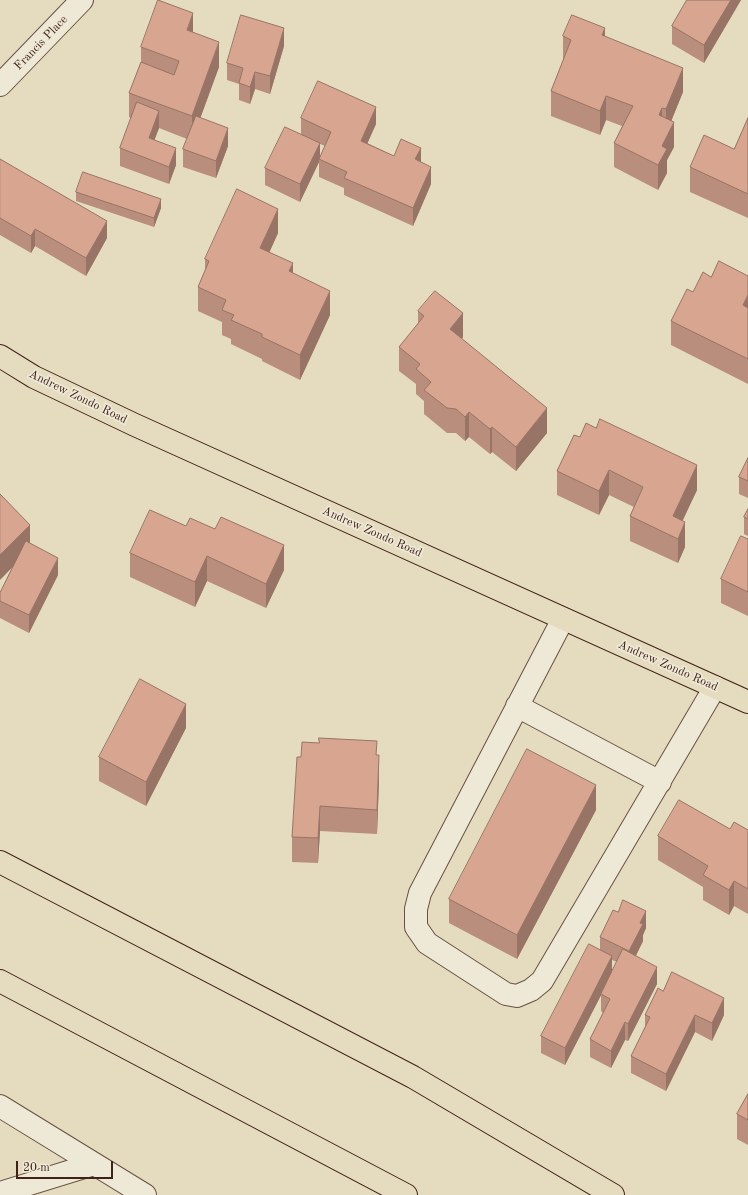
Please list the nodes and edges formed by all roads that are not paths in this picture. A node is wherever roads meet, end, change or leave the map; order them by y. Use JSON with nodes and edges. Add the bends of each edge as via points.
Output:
{"nodes":[{"id":1,"x":82,"y":0,"type":"edge"},
{"id":2,"x":0,"y":85,"type":"edge"},
{"id":3,"x":0,"y":356,"type":"edge"},
{"id":4,"x":563,"y":619,"type":"junction"},
{"id":5,"x":715,"y":687,"type":"junction"},
{"id":6,"x":748,"y":702,"type":"edge"},
{"id":7,"x":517,"y":706,"type":"junction"},
{"id":8,"x":660,"y":782,"type":"junction"},
{"id":9,"x":0,"y":862,"type":"edge"},
{"id":10,"x":0,"y":981,"type":"edge"},
{"id":11,"x":0,"y":1106,"type":"edge"},
{"id":12,"x":94,"y":1164,"type":"junction"},
{"id":13,"x":0,"y":1193,"type":"edge"},
{"id":14,"x":145,"y":1195,"type":"edge"},
{"id":15,"x":406,"y":1195,"type":"edge"},
{"id":16,"x":613,"y":1195,"type":"edge"}],
"edges":[{"from":1,"to":2,"type":"street","name":"Francis Place"},
{"from":3,"to":4,"type":"main road","name":"Andrew Zondo Road","via":[[34,377],[135,425]]},
{"from":4,"to":5,"type":"main road","name":"Andrew Zondo Road"},
{"from":4,"to":7,"type":"street"},
{"from":5,"to":6,"type":"main road","name":"Andrew Zondo Road"},
{"from":5,"to":8,"type":"street"},
{"from":7,"to":8,"type":"street"},
{"from":7,"to":8,"type":"street","via":[[420,894],[416,909],[416,927],[427,943],[506,994],[517,996],[531,990],[542,981]]},
{"from":9,"to":16,"type":"main road","via":[[413,1077]]},
{"from":10,"to":15,"type":"main road"},
{"from":11,"to":12,"type":"street"},
{"from":12,"to":13,"type":"street"},
{"from":12,"to":14,"type":"street"}]}
